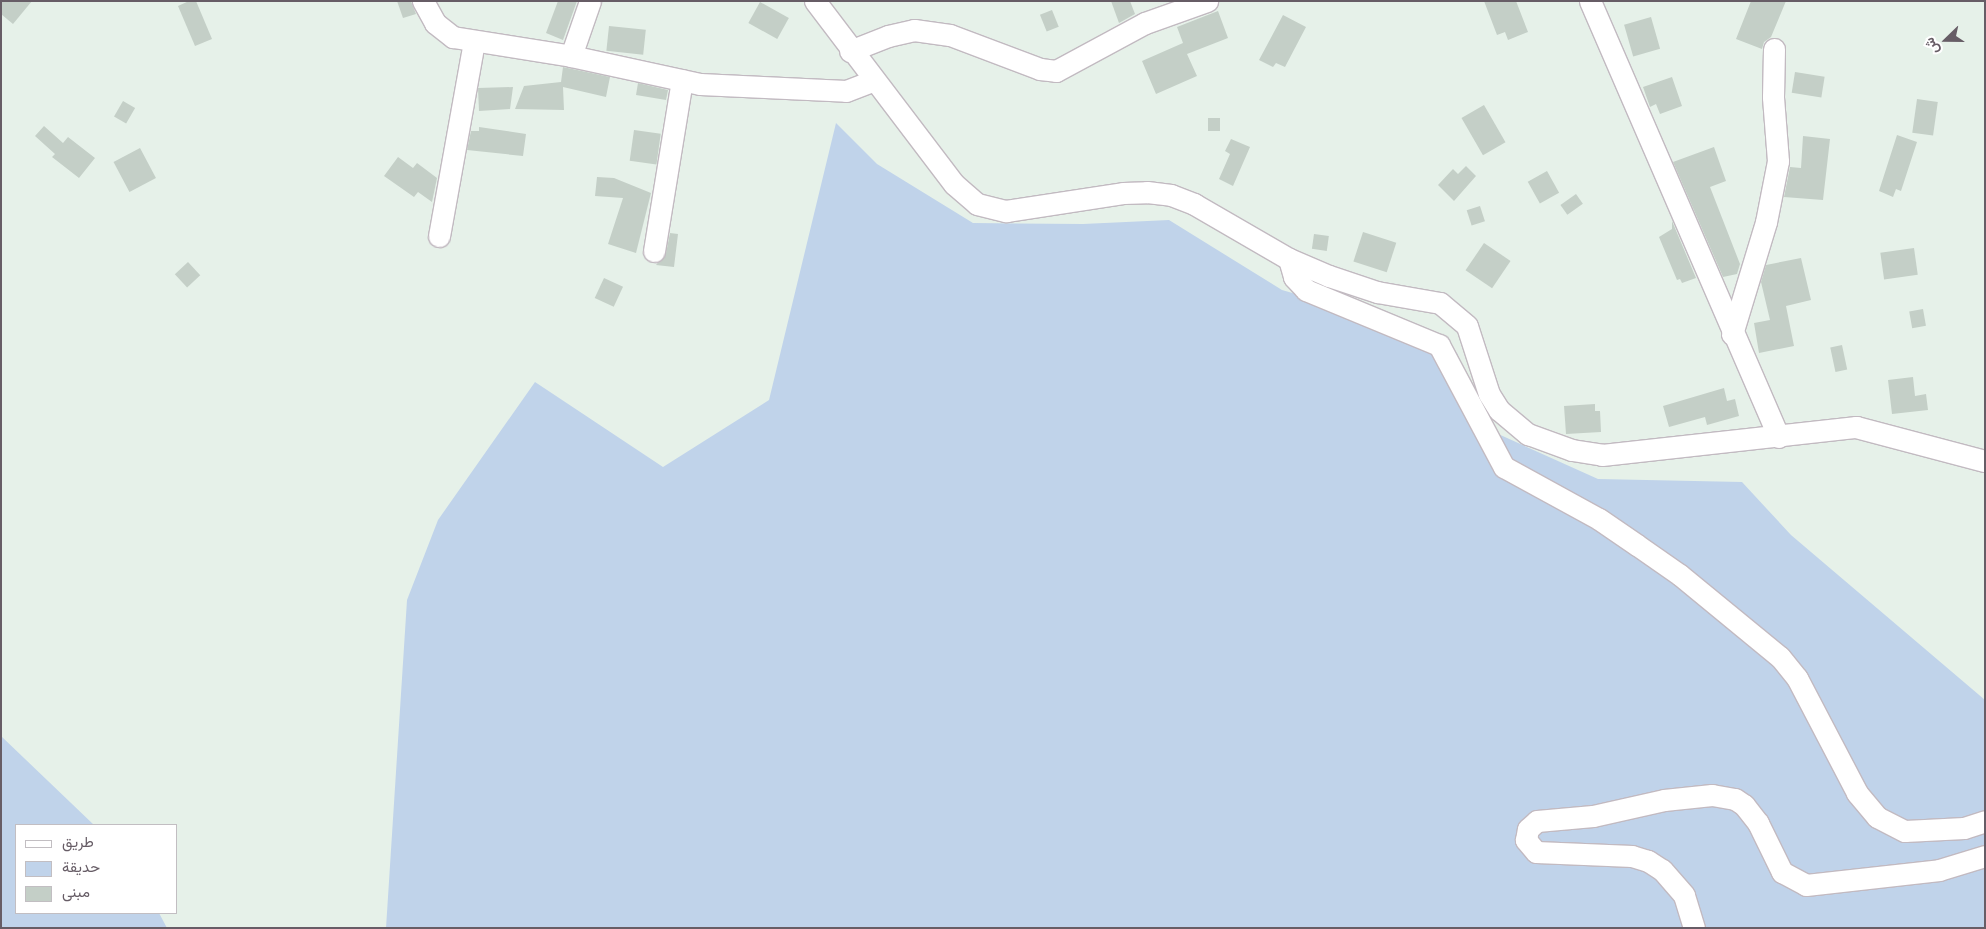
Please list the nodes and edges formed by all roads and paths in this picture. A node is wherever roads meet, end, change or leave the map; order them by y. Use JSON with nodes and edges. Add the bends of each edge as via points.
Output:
{"nodes":[{"id":1,"x":424,"y":1,"type":"edge"},
{"id":2,"x":590,"y":1,"type":"edge"},
{"id":3,"x":815,"y":1,"type":"edge"},
{"id":4,"x":1207,"y":1,"type":"edge"},
{"id":5,"x":1590,"y":1,"type":"edge"},
{"id":6,"x":474,"y":42,"type":"junction"},
{"id":7,"x":1774,"y":49,"type":"dead end"},
{"id":8,"x":850,"y":51,"type":"junction"},
{"id":9,"x":571,"y":56,"type":"junction"},
{"id":10,"x":682,"y":80,"type":"junction"},
{"id":11,"x":874,"y":80,"type":"junction"},
{"id":12,"x":439,"y":236,"type":"dead end"},
{"id":13,"x":654,"y":251,"type":"dead end"},
{"id":14,"x":1289,"y":259,"type":"junction"},
{"id":15,"x":1732,"y":334,"type":"junction"},
{"id":16,"x":1779,"y":437,"type":"junction"},
{"id":17,"x":1985,"y":461,"type":"edge"},
{"id":18,"x":1985,"y":821,"type":"edge"},
{"id":19,"x":1985,"y":856,"type":"edge"},
{"id":20,"x":1694,"y":928,"type":"edge"}],
"edges":[{"from":1,"to":6,"type":"street","via":[[428,14],[443,31],[453,38]]},
{"from":2,"to":9,"type":"street"},
{"from":3,"to":8,"type":"street"},
{"from":4,"to":8,"type":"street","via":[[1144,23],[1056,71],[1040,69],[950,34],[914,30]]},
{"from":5,"to":15,"type":"street"},
{"from":6,"to":9,"type":"street"},
{"from":6,"to":12,"type":"street"},
{"from":7,"to":15,"type":"street","via":[[1773,97],[1778,161],[1766,222]]},
{"from":8,"to":11,"type":"street"},
{"from":9,"to":10,"type":"street"},
{"from":10,"to":11,"type":"street","via":[[700,84],[846,91]]},
{"from":10,"to":13,"type":"street"},
{"from":11,"to":14,"type":"street","via":[[954,184],[977,204],[1006,211],[1123,193],[1171,195],[1194,204]]},
{"from":14,"to":16,"type":"street","via":[[1377,292],[1440,303],[1450,309],[1472,337],[1489,394],[1499,410],[1528,434],[1572,450],[1602,455]]},
{"from":14,"to":18,"type":"street","via":[[1294,277],[1306,290],[1438,345],[1504,467],[1599,519],[1637,545],[1680,575],[1780,657],[1797,678],[1857,793],[1877,817],[1905,831],[1964,828]]},
{"from":15,"to":16,"type":"street"},
{"from":16,"to":17,"type":"street","via":[[1856,427]]},
{"from":19,"to":20,"type":"street","via":[[1938,870],[1806,885],[1782,872],[1758,823],[1744,805],[1735,799],[1712,795],[1664,800],[1593,816],[1537,821],[1528,828],[1526,840],[1536,852],[1632,856],[1662,870],[1684,895]]}]}
